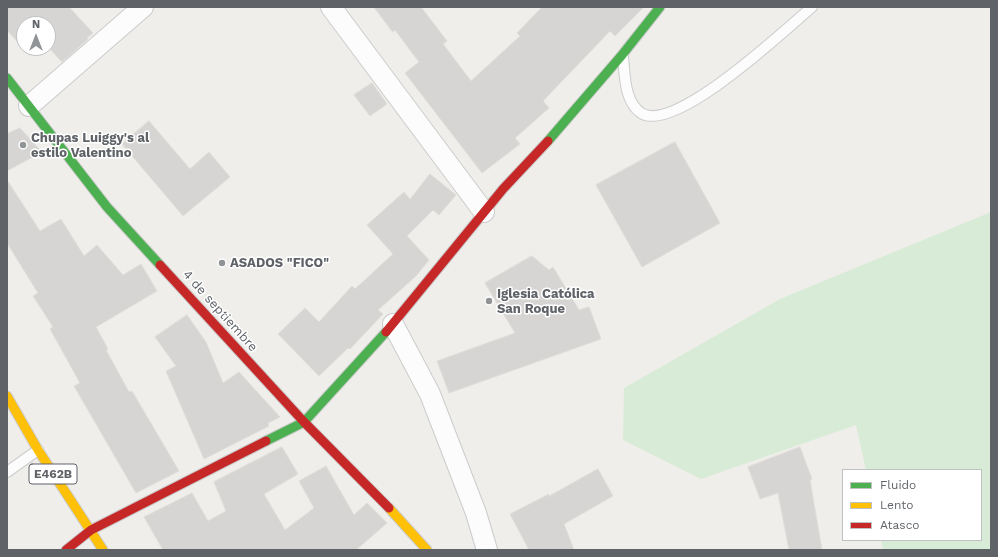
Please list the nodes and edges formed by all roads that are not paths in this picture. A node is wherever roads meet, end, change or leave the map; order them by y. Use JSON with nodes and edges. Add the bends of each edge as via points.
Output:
{"nodes":[{"id":1,"x":143,"y":7,"type":"edge"},
{"id":2,"x":332,"y":7,"type":"edge"},
{"id":3,"x":660,"y":7,"type":"edge"},
{"id":4,"x":812,"y":7,"type":"edge"},
{"id":5,"x":622,"y":55,"type":"junction"},
{"id":6,"x":7,"y":78,"type":"edge"},
{"id":7,"x":29,"y":106,"type":"junction"},
{"id":8,"x":484,"y":212,"type":"junction"},
{"id":9,"x":393,"y":324,"type":"junction"},
{"id":10,"x":7,"y":396,"type":"edge"},
{"id":11,"x":304,"y":422,"type":"junction"},
{"id":12,"x":38,"y":450,"type":"junction"},
{"id":13,"x":7,"y":472,"type":"edge"},
{"id":14,"x":91,"y":530,"type":"junction"},
{"id":15,"x":66,"y":550,"type":"edge"},
{"id":16,"x":103,"y":550,"type":"edge"},
{"id":17,"x":427,"y":550,"type":"edge"},
{"id":18,"x":487,"y":550,"type":"edge"}],
"edges":[{"from":1,"to":7,"type":"street"},
{"from":2,"to":8,"type":"street"},
{"from":3,"to":5,"type":"street"},
{"from":4,"to":5,"type":"lane","via":[[731,76],[667,113],[653,116],[641,113],[630,100]]},
{"from":5,"to":8,"type":"street"},
{"from":6,"to":7,"type":"street","name":"4 de septiembre"},
{"from":7,"to":11,"type":"street","name":"4 de septiembre","via":[[108,207]]},
{"from":8,"to":9,"type":"street"},
{"from":9,"to":11,"type":"street"},
{"from":9,"to":18,"type":"street","via":[[430,394],[476,513]]},
{"from":10,"to":12,"type":"street","number":"E462B"},
{"from":11,"to":14,"type":"street"},
{"from":11,"to":17,"type":"street","name":"4 de septiembre","via":[[387,505]]},
{"from":12,"to":13,"type":"lane"},
{"from":12,"to":14,"type":"street","number":"E462B"},
{"from":14,"to":15,"type":"street"},
{"from":14,"to":16,"type":"street","number":"E462B"}]}
